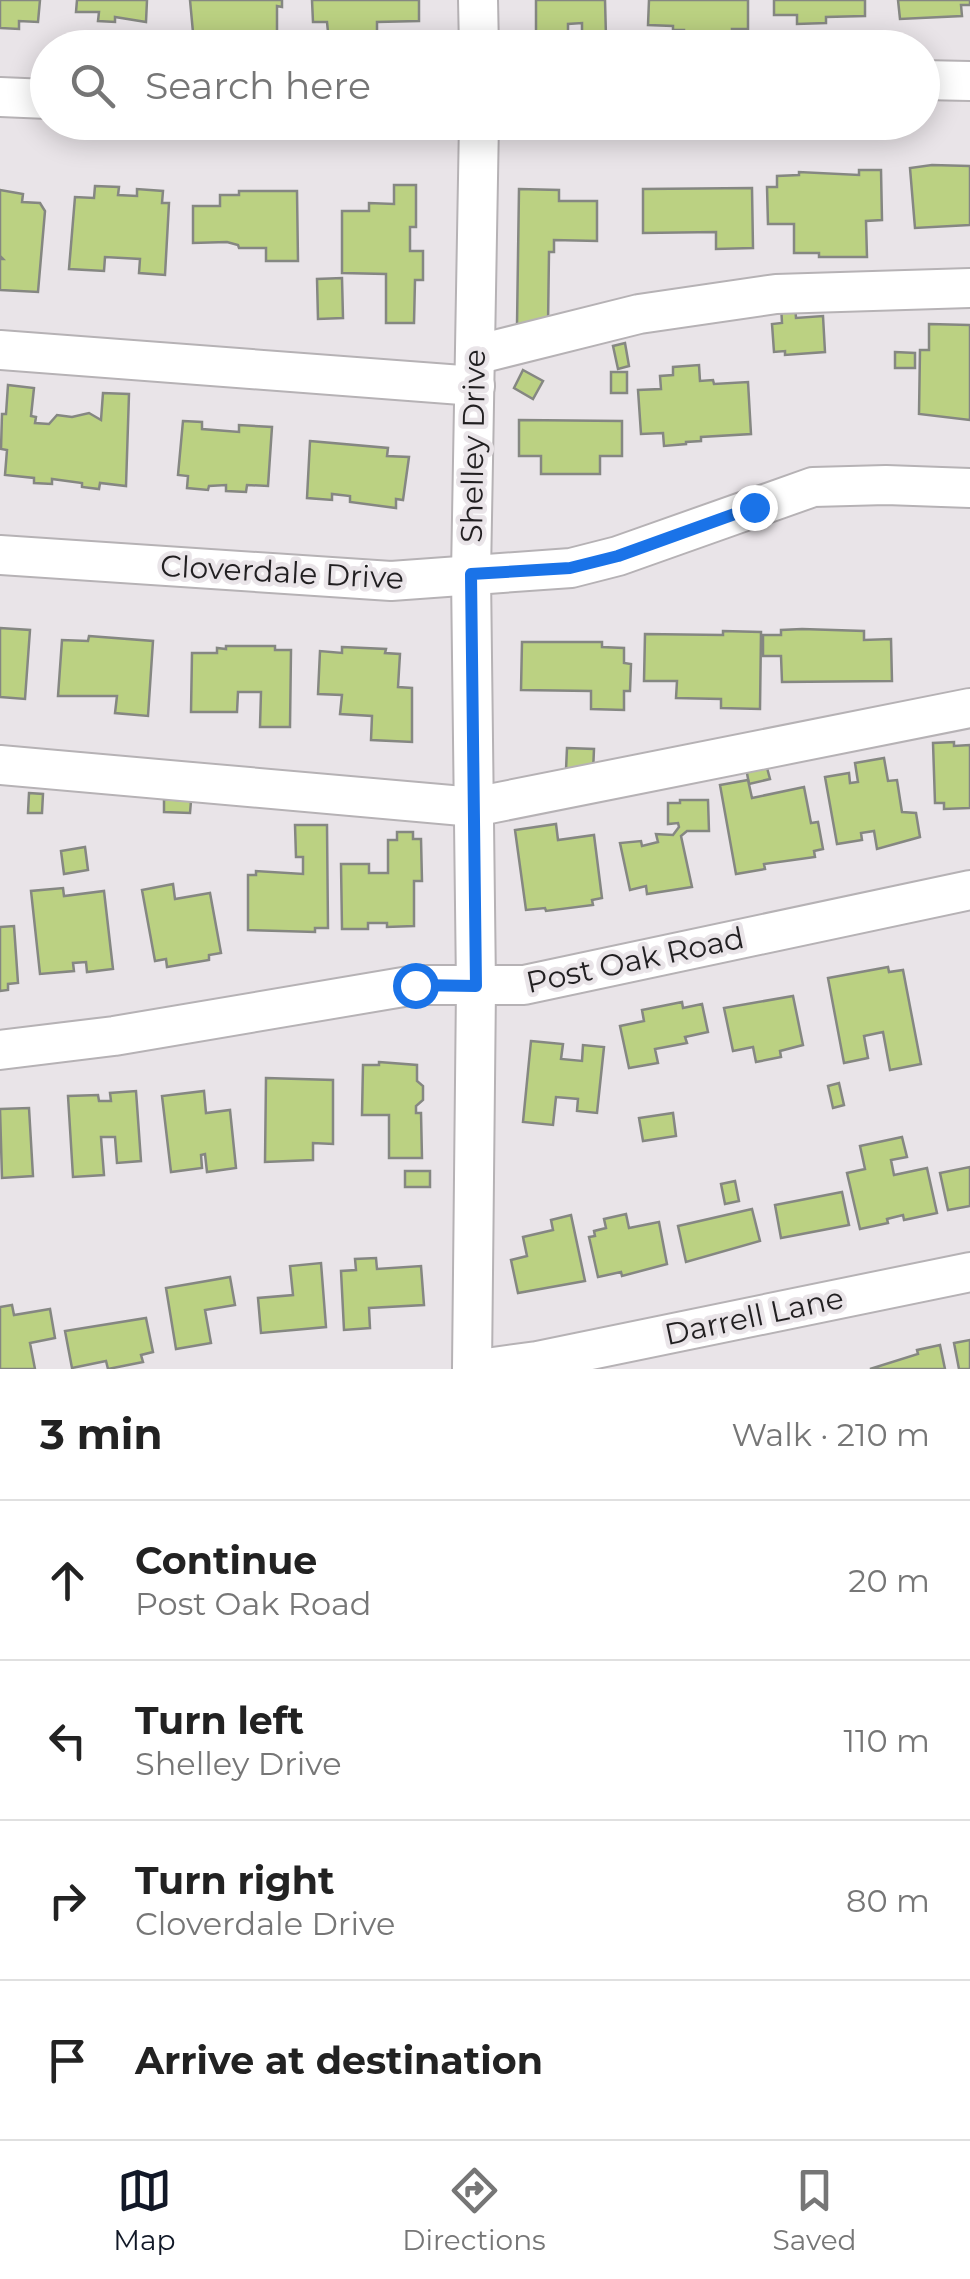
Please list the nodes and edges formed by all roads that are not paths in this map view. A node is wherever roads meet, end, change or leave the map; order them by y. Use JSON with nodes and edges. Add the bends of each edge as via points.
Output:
{"nodes":[{"id":1,"x":478,"y":0,"type":"edge"},
{"id":2,"x":479,"y":30,"type":"edge"},
{"id":3,"x":940,"y":80,"type":"edge"},
{"id":4,"x":970,"y":81,"type":"edge"},
{"id":5,"x":0,"y":97,"type":"edge"},
{"id":6,"x":30,"y":98,"type":"edge"},
{"id":7,"x":479,"y":140,"type":"edge"},
{"id":8,"x":970,"y":288,"type":"edge"},
{"id":9,"x":0,"y":350,"type":"edge"},
{"id":10,"x":475,"y":371,"type":"junction"},
{"id":11,"x":970,"y":488,"type":"edge"},
{"id":12,"x":0,"y":555,"type":"edge"},
{"id":13,"x":471,"y":574,"type":"junction"},
{"id":14,"x":970,"y":708,"type":"edge"},
{"id":15,"x":0,"y":766,"type":"edge"},
{"id":16,"x":474,"y":807,"type":"junction"},
{"id":17,"x":970,"y":890,"type":"edge"},
{"id":18,"x":476,"y":986,"type":"junction"},
{"id":19,"x":0,"y":1050,"type":"edge"},
{"id":20,"x":970,"y":1272,"type":"edge"},
{"id":21,"x":475,"y":1369,"type":"edge"}],
"edges":[{"from":1,"to":2,"type":"street"},
{"from":3,"to":4,"type":"street"},
{"from":5,"to":6,"type":"street"},
{"from":7,"to":10,"type":"street","name":"Shelley Drive"},
{"from":8,"to":10,"type":"street","via":[[776,294],[639,314]]},
{"from":9,"to":10,"type":"street"},
{"from":10,"to":13,"type":"street","name":"Shelley Drive"},
{"from":11,"to":13,"type":"street","name":"Cloverdale Drive","via":[[813,488],[618,556],[570,568]]},
{"from":12,"to":13,"type":"street","name":"Cloverdale Drive","via":[[390,581]]},
{"from":13,"to":16,"type":"street","name":"Shelley Drive"},
{"from":14,"to":16,"type":"street"},
{"from":15,"to":16,"type":"street"},
{"from":16,"to":18,"type":"street","name":"Shelley Drive"},
{"from":17,"to":18,"type":"street","name":"Post Oak Road","via":[[524,985]]},
{"from":18,"to":19,"type":"street","name":"Post Oak Road","via":[[415,985]]},
{"from":18,"to":21,"type":"street","name":"Shelley Drive"},
{"from":20,"to":21,"type":"street","name":"Darrell Lane"}]}
